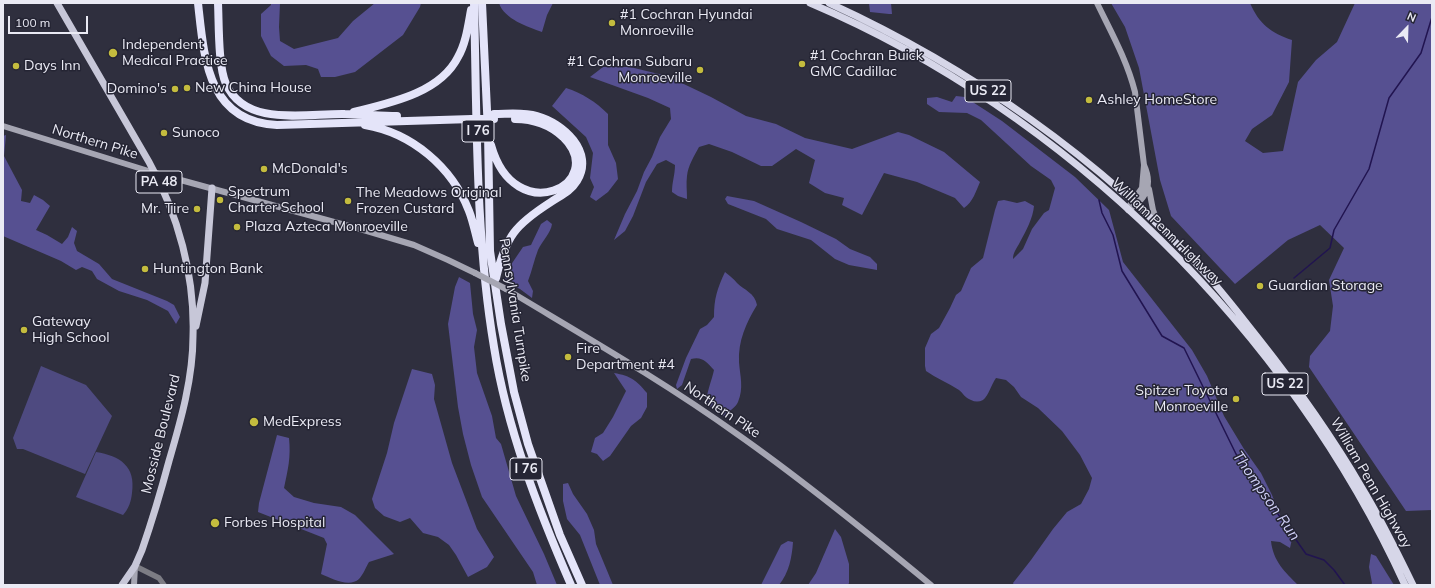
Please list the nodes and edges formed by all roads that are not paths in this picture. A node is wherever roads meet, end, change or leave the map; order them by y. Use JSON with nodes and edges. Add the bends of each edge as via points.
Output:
{"nodes":[{"id":1,"x":57,"y":3,"type":"edge"},
{"id":2,"x":198,"y":3,"type":"edge"},
{"id":3,"x":218,"y":3,"type":"edge"},
{"id":4,"x":473,"y":3,"type":"edge"},
{"id":5,"x":482,"y":3,"type":"edge"},
{"id":6,"x":810,"y":3,"type":"edge"},
{"id":7,"x":829,"y":3,"type":"edge"},
{"id":8,"x":1097,"y":3,"type":"edge"},
{"id":9,"x":345,"y":114,"type":"junction"},
{"id":10,"x":472,"y":117,"type":"junction"},
{"id":11,"x":494,"y":117,"type":"junction"},
{"id":12,"x":346,"y":124,"type":"junction"},
{"id":13,"x":3,"y":126,"type":"edge"},
{"id":14,"x":488,"y":132,"type":"junction"},
{"id":15,"x":1144,"y":165,"type":"junction"},
{"id":16,"x":155,"y":173,"type":"junction"},
{"id":17,"x":1148,"y":185,"type":"junction"},
{"id":18,"x":212,"y":188,"type":"junction"},
{"id":19,"x":1134,"y":203,"type":"junction"},
{"id":20,"x":1128,"y":210,"type":"junction"},
{"id":21,"x":1160,"y":227,"type":"junction"},
{"id":22,"x":482,"y":259,"type":"junction"},
{"id":23,"x":495,"y":283,"type":"junction"},
{"id":24,"x":194,"y":336,"type":"junction"},
{"id":25,"x":135,"y":566,"type":"junction"},
{"id":26,"x":122,"y":585,"type":"edge"},
{"id":27,"x":134,"y":585,"type":"edge"},
{"id":28,"x":164,"y":585,"type":"edge"},
{"id":29,"x":571,"y":585,"type":"edge"},
{"id":30,"x":582,"y":585,"type":"edge"},
{"id":31,"x":931,"y":585,"type":"edge"},
{"id":32,"x":1405,"y":585,"type":"edge"},
{"id":33,"x":1414,"y":585,"type":"edge"}],
"edges":[{"from":1,"to":16,"type":"main road","name":"Mosside Boulevard","number":"PA 48"},
{"from":2,"to":12,"type":"highway","via":[[208,71],[219,94],[232,108],[250,119],[270,125]]},
{"from":3,"to":9,"type":"highway","via":[[223,74],[228,88],[239,101],[254,110],[271,115]]},
{"from":4,"to":9,"type":"highway","via":[[463,47],[458,59],[447,73],[402,99]]},
{"from":4,"to":22,"type":"highway","name":"Pennsylvania Turnpike","number":"I 76"},
{"from":5,"to":14,"type":"highway","name":"Pennsylvania Turnpike","number":"I 76"},
{"from":6,"to":20,"type":"highway","name":"William Penn Highway","number":"US 22","via":[[884,37],[968,86],[1058,151]]},
{"from":7,"to":19,"type":"highway","name":"William Penn Highway","number":"US 22","via":[[918,49],[1010,106],[1081,158]]},
{"from":8,"to":15,"type":"main road","via":[[1121,52],[1135,92]]},
{"from":9,"to":10,"type":"highway"},
{"from":10,"to":11,"type":"highway"},
{"from":10,"to":12,"type":"highway"},
{"from":11,"to":14,"type":"highway","via":[[530,120],[556,131],[573,151],[575,164],[572,175],[564,185],[553,191],[535,192],[522,188],[510,179],[499,165]]},
{"from":11,"to":23,"type":"highway","via":[[531,114],[554,123],[564,129],[576,144],[582,164],[579,178],[572,187],[516,229],[503,253]]},
{"from":12,"to":22,"type":"highway","via":[[389,132],[417,146],[434,159],[450,176],[466,203]]},
{"from":13,"to":16,"type":"main road","name":"Northern Pike"},
{"from":14,"to":23,"type":"highway","name":"Pennsylvania Turnpike","number":"I 76","via":[[490,251]]},
{"from":15,"to":17,"type":"main road","via":[[1148,173]]},
{"from":15,"to":19,"type":"main road","via":[[1142,188]]},
{"from":16,"to":18,"type":"main road","name":"Northern Pike"},
{"from":16,"to":24,"type":"main road","name":"Mosside Boulevard","number":"PA 48","via":[[166,197],[183,250],[192,288]]},
{"from":17,"to":19,"type":"main road","via":[[1146,193]]},
{"from":17,"to":21,"type":"main road","via":[[1153,210]]},
{"from":18,"to":24,"type":"main road","via":[[206,283]]},
{"from":18,"to":31,"type":"main road","name":"Northern Pike","bridge":true,"via":[[414,245],[506,289],[650,376],[737,433]]},
{"from":19,"to":20,"type":"main road"},
{"from":19,"to":21,"type":"highway","name":"William Penn Highway","number":"US 22"},
{"from":20,"to":32,"type":"highway","name":"William Penn Highway","number":"US 22","via":[[1171,250],[1216,298],[1290,390],[1357,492]]},
{"from":21,"to":33,"type":"highway","name":"William Penn Highway","number":"US 22","via":[[1217,287],[1304,398],[1363,489]]},
{"from":22,"to":29,"type":"highway","name":"Pennsylvania Turnpike","number":"I 76","via":[[494,348],[516,440]]},
{"from":23,"to":30,"type":"highway","name":"Pennsylvania Turnpike","number":"I 76","via":[[514,392],[528,444],[560,535]]},
{"from":24,"to":25,"type":"main road","name":"Mosside Boulevard","number":"PA 48","via":[[181,419],[150,529]]},
{"from":25,"to":26,"type":"main road","name":"Mosside Boulevard","number":"PA 48"},
{"from":25,"to":27,"type":"main road"},
{"from":25,"to":28,"type":"street","via":[[158,578]]}]}
